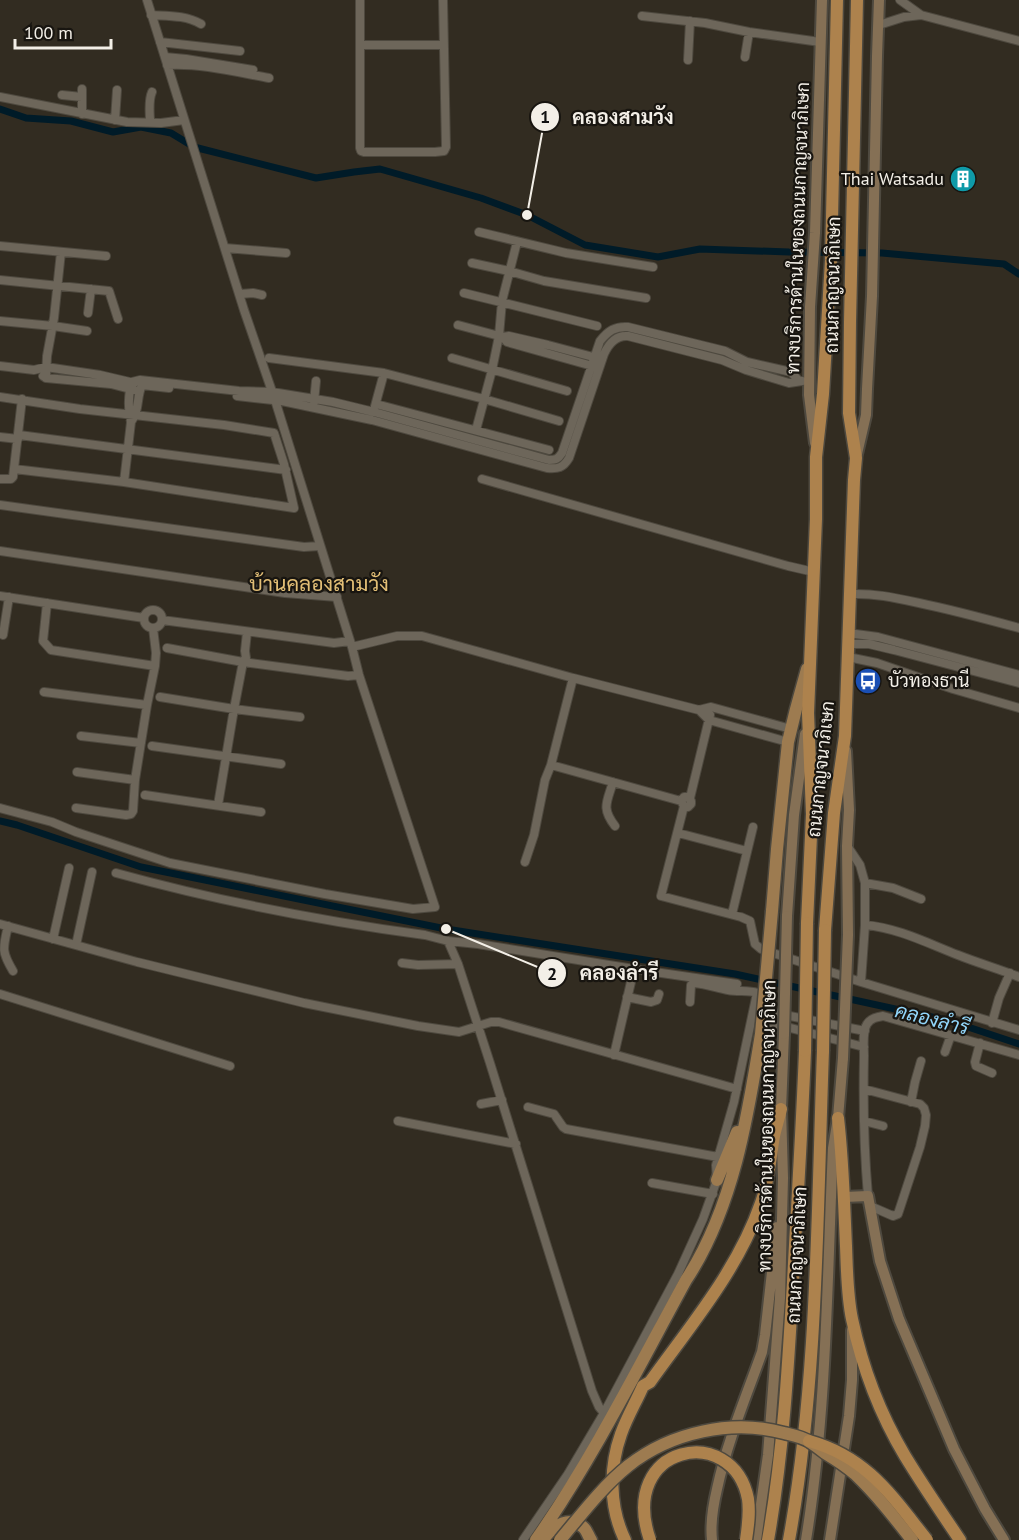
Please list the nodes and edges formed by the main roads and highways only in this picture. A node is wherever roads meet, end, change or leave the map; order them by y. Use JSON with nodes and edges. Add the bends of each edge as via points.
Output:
{"nodes":[{"id":1,"x":822,"y":0,"type":"edge"},
{"id":2,"x":837,"y":0,"type":"edge"},
{"id":3,"x":857,"y":0,"type":"edge"},
{"id":4,"x":879,"y":0,"type":"edge"},
{"id":5,"x":816,"y":457,"type":"junction"},
{"id":6,"x":856,"y":458,"type":"junction"},
{"id":7,"x":810,"y":662,"type":"junction"},
{"id":8,"x":808,"y":713,"type":"junction"},
{"id":9,"x":845,"y":736,"type":"junction"},
{"id":10,"x":751,"y":1098,"type":"junction"},
{"id":11,"x":781,"y":1109,"type":"junction"},
{"id":12,"x":838,"y":1118,"type":"junction"},
{"id":13,"x":717,"y":1180,"type":"road end"},
{"id":14,"x":844,"y":1197,"type":"junction"},
{"id":15,"x":782,"y":1203,"type":"junction"},
{"id":16,"x":697,"y":1263,"type":"junction"},
{"id":17,"x":852,"y":1318,"type":"junction"},
{"id":18,"x":643,"y":1386,"type":"junction"},
{"id":19,"x":809,"y":1441,"type":"junction"},
{"id":20,"x":536,"y":1540,"type":"edge"},
{"id":21,"x":543,"y":1540,"type":"edge"},
{"id":22,"x":560,"y":1540,"type":"edge"},
{"id":23,"x":591,"y":1540,"type":"edge"},
{"id":24,"x":626,"y":1540,"type":"edge"},
{"id":25,"x":650,"y":1540,"type":"edge"},
{"id":26,"x":712,"y":1540,"type":"edge"},
{"id":27,"x":746,"y":1540,"type":"edge"},
{"id":28,"x":756,"y":1540,"type":"edge"},
{"id":29,"x":768,"y":1540,"type":"edge"},
{"id":30,"x":789,"y":1540,"type":"edge"},
{"id":31,"x":806,"y":1540,"type":"edge"},
{"id":32,"x":830,"y":1540,"type":"edge"},
{"id":33,"x":912,"y":1540,"type":"edge"},
{"id":34,"x":927,"y":1540,"type":"edge"},
{"id":35,"x":960,"y":1540,"type":"edge"},
{"id":36,"x":1004,"y":1540,"type":"edge"}],
"edges":[{"from":1,"to":5,"type":"main road","name":"ทางบริการด้านในของถนนกาญจนาภิเษก","via":[[815,233],[804,381]]},
{"from":2,"to":5,"type":"highway","name":"ถนนกาญจนาภิเษก","via":[[831,260]]},
{"from":3,"to":6,"type":"highway","name":"ถนนกาญจนาภิเษก","via":[[849,412]]},
{"from":4,"to":6,"type":"main road","via":[[866,406]]},
{"from":5,"to":7,"type":"highway","name":"ถนนกาญจนาภิเษก"},
{"from":6,"to":9,"type":"highway","name":"ถนนกาญจนาภิเษก"},
{"from":7,"to":8,"type":"highway","name":"ถนนกาญจนาภิเษก"},
{"from":7,"to":10,"type":"main road","bridge":true,"via":[[788,742],[761,1034]]},
{"from":8,"to":11,"type":"main road","name":"ทางบริการด้านในของถนนกาญจนาภิเษก","bridge":true,"via":[[794,815],[787,916]]},
{"from":8,"to":29,"type":"highway","name":"ถนนกาญจนาภิเษก","bridge":true,"via":[[812,814],[805,1051],[784,1428]]},
{"from":9,"to":12,"type":"main road","bridge":true,"via":[[849,935]]},
{"from":9,"to":30,"type":"highway","name":"ถนนกาญจนาภิเษก","bridge":true,"via":[[834,813],[825,930],[810,1352]]},
{"from":10,"to":13,"type":"main road"},
{"from":10,"to":16,"type":"main road","via":[[734,1169]]},
{"from":11,"to":15,"type":"main road","name":"ทางบริการด้านในของถนนกาญจนาภิเษก"},
{"from":11,"to":18,"type":"highway","via":[[768,1180],[752,1227],[708,1301],[650,1382]]},
{"from":12,"to":14,"type":"highway"},
{"from":12,"to":31,"type":"main road","via":[[833,1148],[816,1459]]},
{"from":14,"to":17,"type":"highway"},
{"from":14,"to":36,"type":"main road","via":[[869,1201],[880,1260],[907,1338],[954,1449]]},
{"from":15,"to":26,"type":"main road","via":[[762,1352],[722,1468],[712,1513]]},
{"from":15,"to":28,"type":"main road","name":"ทางบริการด้านในของถนนกาญจนาภิเษก","via":[[781,1287],[768,1455]]},
{"from":16,"to":18,"type":"main road","via":[[684,1298],[643,1377]]},
{"from":16,"to":20,"type":"main road","via":[[594,1449]]},
{"from":17,"to":32,"type":"main road","via":[[849,1416]]},
{"from":17,"to":35,"type":"highway","via":[[867,1371],[892,1432]]},
{"from":18,"to":24,"type":"highway","via":[[621,1433],[612,1475],[612,1495]]},
{"from":19,"to":22,"type":"main road","bridge":true,"via":[[775,1431],[741,1428],[678,1438],[643,1455],[616,1476]]},
{"from":19,"to":33,"type":"main road","bridge":true,"via":[[862,1480]]},
{"from":19,"to":34,"type":"highway","bridge":true,"via":[[832,1448],[867,1470]]},
{"from":21,"to":23,"type":"main road","via":[[555,1526],[565,1523],[580,1525]]},
{"from":25,"to":27,"type":"highway","bridge":true,"via":[[644,1503],[651,1479],[668,1460],[701,1453],[726,1462],[744,1487],[749,1508]]}]}
